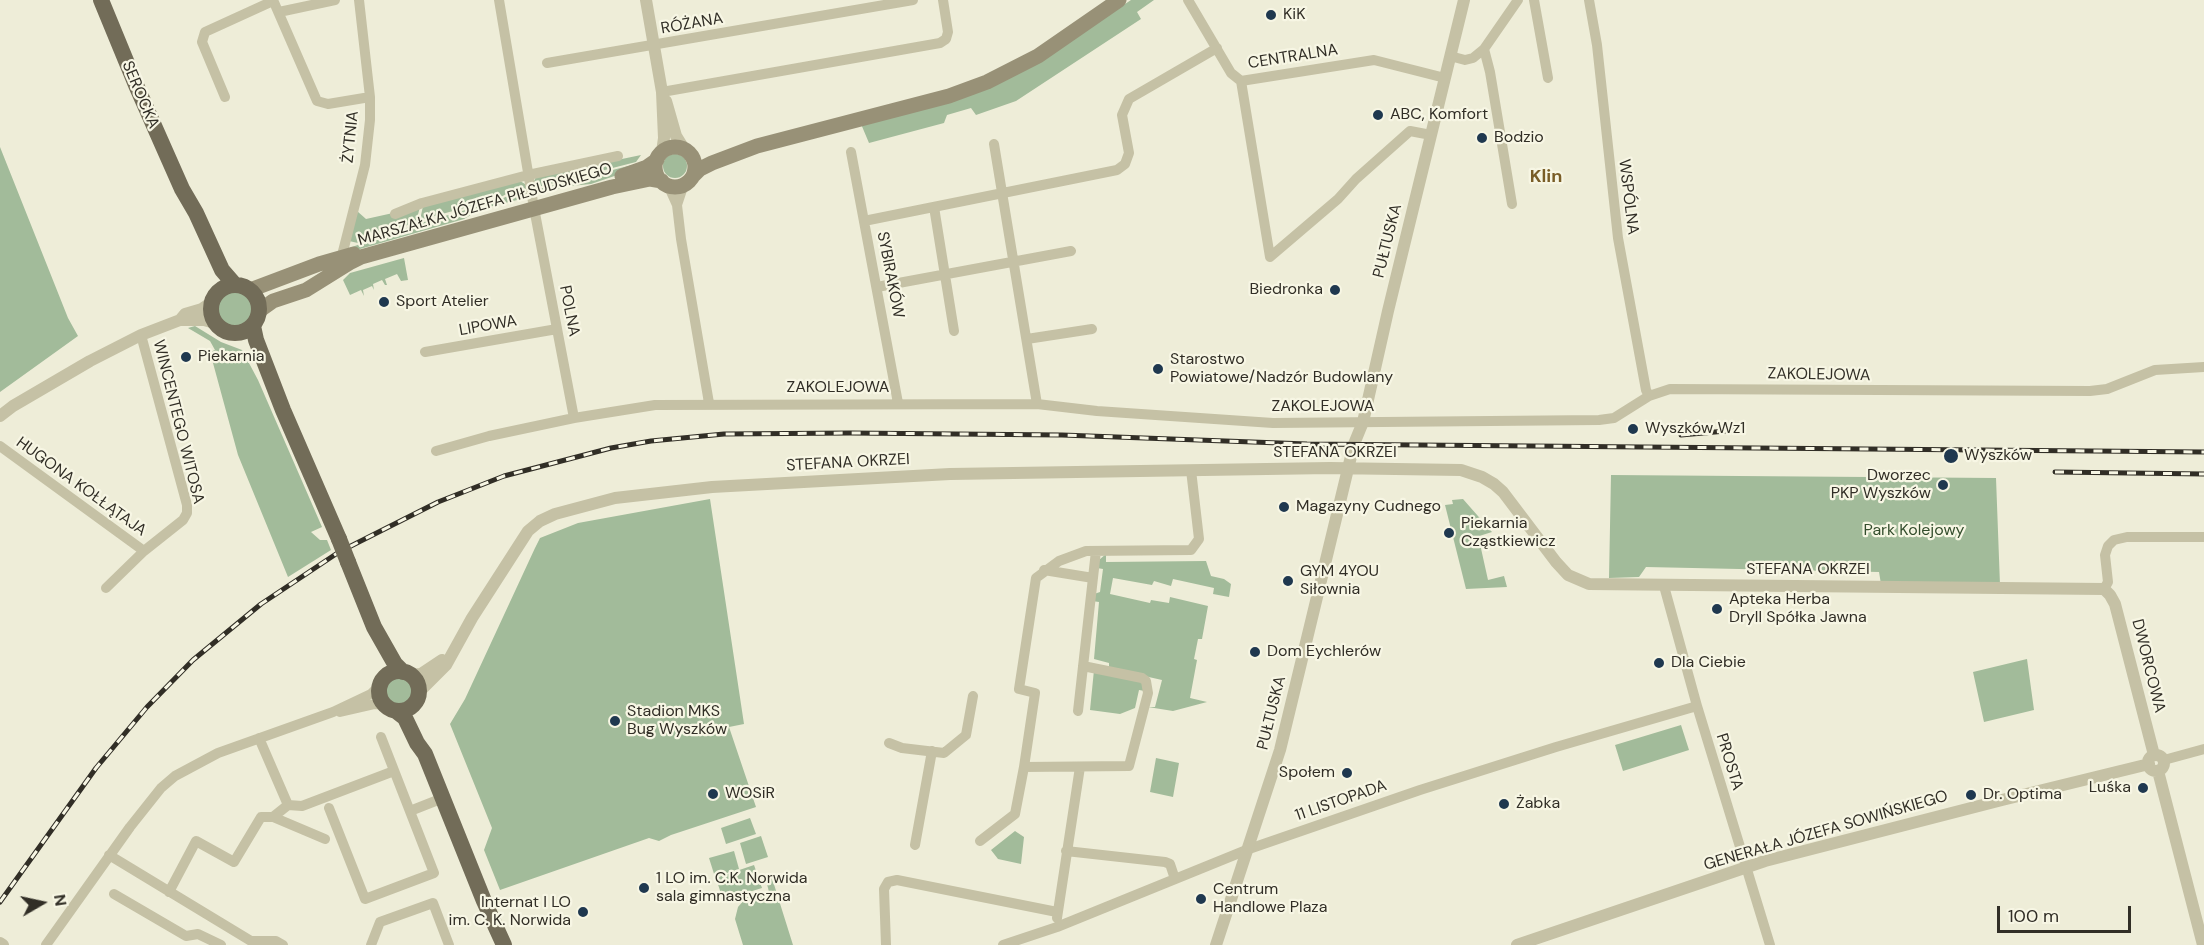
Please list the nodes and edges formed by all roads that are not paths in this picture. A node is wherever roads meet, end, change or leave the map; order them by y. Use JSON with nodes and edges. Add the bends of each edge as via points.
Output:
{"nodes":[{"id":1,"x":101,"y":0,"type":"edge"},
{"id":2,"x":273,"y":0,"type":"edge"},
{"id":3,"x":335,"y":0,"type":"edge"},
{"id":4,"x":359,"y":0,"type":"edge"},
{"id":5,"x":499,"y":0,"type":"edge"},
{"id":6,"x":646,"y":0,"type":"edge"},
{"id":7,"x":913,"y":0,"type":"edge"},
{"id":8,"x":943,"y":0,"type":"edge"},
{"id":9,"x":1119,"y":0,"type":"edge"},
{"id":10,"x":1188,"y":0,"type":"edge"},
{"id":11,"x":1464,"y":0,"type":"edge"},
{"id":12,"x":1518,"y":0,"type":"edge"},
{"id":13,"x":1534,"y":0,"type":"edge"},
{"id":14,"x":1589,"y":0,"type":"edge"},
{"id":15,"x":279,"y":12,"type":"junction"},
{"id":16,"x":654,"y":46,"type":"junction"},
{"id":17,"x":1216,"y":48,"type":"junction"},
{"id":18,"x":1484,"y":49,"type":"junction"},
{"id":19,"x":1450,"y":56,"type":"junction"},
{"id":20,"x":547,"y":63,"type":"dead end"},
{"id":21,"x":1445,"y":78,"type":"junction"},
{"id":22,"x":1548,"y":78,"type":"dead end"},
{"id":23,"x":1241,"y":81,"type":"junction"},
{"id":24,"x":662,"y":92,"type":"junction"},
{"id":25,"x":370,"y":97,"type":"junction"},
{"id":26,"x":225,"y":98,"type":"dead end"},
{"id":27,"x":1431,"y":135,"type":"junction"},
{"id":28,"x":994,"y":144,"type":"dead end"},
{"id":29,"x":758,"y":146,"type":"junction"},
{"id":30,"x":686,"y":150,"type":"junction"},
{"id":31,"x":851,"y":152,"type":"dead end"},
{"id":32,"x":618,"y":156,"type":"dead end"},
{"id":33,"x":659,"y":156,"type":"junction"},
{"id":34,"x":528,"y":175,"type":"junction"},
{"id":35,"x":688,"y":180,"type":"junction"},
{"id":36,"x":665,"y":183,"type":"junction"},
{"id":37,"x":182,"y":189,"type":"junction"},
{"id":38,"x":1003,"y":194,"type":"junction"},
{"id":39,"x":1512,"y":204,"type":"dead end"},
{"id":40,"x":533,"y":205,"type":"junction"},
{"id":41,"x":677,"y":206,"type":"junction"},
{"id":42,"x":934,"y":207,"type":"junction"},
{"id":43,"x":395,"y":214,"type":"dead end"},
{"id":44,"x":864,"y":220,"type":"junction"},
{"id":45,"x":1071,"y":251,"type":"dead end"},
{"id":46,"x":342,"y":258,"type":"junction"},
{"id":47,"x":1015,"y":262,"type":"junction"},
{"id":48,"x":334,"y":272,"type":"junction"},
{"id":49,"x":945,"y":275,"type":"junction"},
{"id":50,"x":243,"y":287,"type":"junction"},
{"id":51,"x":877,"y":287,"type":"junction"},
{"id":52,"x":214,"y":298,"type":"junction"},
{"id":53,"x":256,"y":319,"type":"junction"},
{"id":54,"x":180,"y":320,"type":"junction"},
{"id":55,"x":215,"y":322,"type":"junction"},
{"id":56,"x":557,"y":329,"type":"junction"},
{"id":57,"x":1092,"y":329,"type":"dead end"},
{"id":58,"x":954,"y":331,"type":"dead end"},
{"id":59,"x":232,"y":333,"type":"junction"},
{"id":60,"x":141,"y":335,"type":"junction"},
{"id":61,"x":1026,"y":339,"type":"junction"},
{"id":62,"x":425,"y":352,"type":"dead end"},
{"id":63,"x":2204,"y":367,"type":"edge"},
{"id":64,"x":1649,"y":396,"type":"junction"},
{"id":65,"x":898,"y":403,"type":"junction"},
{"id":66,"x":709,"y":404,"type":"junction"},
{"id":67,"x":1037,"y":404,"type":"junction"},
{"id":68,"x":283,"y":410,"type":"junction"},
{"id":69,"x":0,"y":417,"type":"edge"},
{"id":70,"x":574,"y":418,"type":"junction"},
{"id":71,"x":1363,"y":422,"type":"junction"},
{"id":72,"x":0,"y":446,"type":"edge"},
{"id":73,"x":436,"y":450,"type":"dead end"},
{"id":74,"x":1348,"y":469,"type":"junction"},
{"id":75,"x":1191,"y":471,"type":"junction"},
{"id":76,"x":2204,"y":537,"type":"edge"},
{"id":77,"x":1096,"y":550,"type":"junction"},
{"id":78,"x":144,"y":552,"type":"junction"},
{"id":79,"x":1044,"y":570,"type":"junction"},
{"id":80,"x":1093,"y":578,"type":"junction"},
{"id":81,"x":1664,"y":586,"type":"junction"},
{"id":82,"x":106,"y":588,"type":"dead end"},
{"id":83,"x":2104,"y":589,"type":"junction"},
{"id":84,"x":374,"y":627,"type":"junction"},
{"id":85,"x":450,"y":654,"type":"junction"},
{"id":86,"x":1083,"y":666,"type":"junction"},
{"id":87,"x":406,"y":673,"type":"junction"},
{"id":88,"x":382,"y":682,"type":"junction"},
{"id":89,"x":973,"y":696,"type":"dead end"},
{"id":90,"x":417,"y":698,"type":"junction"},
{"id":91,"x":1696,"y":706,"type":"junction"},
{"id":92,"x":390,"y":708,"type":"junction"},
{"id":93,"x":1078,"y":711,"type":"dead end"},
{"id":94,"x":333,"y":712,"type":"junction"},
{"id":95,"x":381,"y":737,"type":"dead end"},
{"id":96,"x":259,"y":738,"type":"junction"},
{"id":97,"x":889,"y":743,"type":"dead end"},
{"id":98,"x":2204,"y":749,"type":"edge"},
{"id":99,"x":932,"y":751,"type":"junction"},
{"id":100,"x":425,"y":754,"type":"junction"},
{"id":101,"x":2156,"y":763,"type":"junction"},
{"id":102,"x":1024,"y":767,"type":"junction"},
{"id":103,"x":1080,"y":767,"type":"junction"},
{"id":104,"x":394,"y":771,"type":"junction"},
{"id":105,"x":443,"y":798,"type":"junction"},
{"id":106,"x":288,"y":805,"type":"junction"},
{"id":107,"x":328,"y":808,"type":"dead end"},
{"id":108,"x":410,"y":812,"type":"junction"},
{"id":109,"x":273,"y":817,"type":"junction"},
{"id":110,"x":325,"y":839,"type":"dead end"},
{"id":111,"x":980,"y":841,"type":"dead end"},
{"id":112,"x":915,"y":844,"type":"dead end"},
{"id":113,"x":1249,"y":849,"type":"junction"},
{"id":114,"x":1066,"y":851,"type":"junction"},
{"id":115,"x":109,"y":855,"type":"junction"},
{"id":116,"x":1746,"y":867,"type":"junction"},
{"id":117,"x":1175,"y":879,"type":"junction"},
{"id":118,"x":169,"y":892,"type":"junction"},
{"id":119,"x":114,"y":894,"type":"dead end"},
{"id":120,"x":484,"y":902,"type":"junction"},
{"id":121,"x":1057,"y":912,"type":"junction"},
{"id":122,"x":216,"y":921,"type":"junction"},
{"id":123,"x":1057,"y":927,"type":"junction"},
{"id":124,"x":213,"y":943,"type":"edge"},
{"id":125,"x":46,"y":945,"type":"edge"},
{"id":126,"x":283,"y":945,"type":"edge"},
{"id":127,"x":371,"y":945,"type":"edge"},
{"id":128,"x":449,"y":945,"type":"edge"},
{"id":129,"x":495,"y":945,"type":"edge"},
{"id":130,"x":504,"y":945,"type":"edge"},
{"id":131,"x":886,"y":945,"type":"edge"},
{"id":132,"x":1003,"y":945,"type":"edge"},
{"id":133,"x":1216,"y":945,"type":"edge"},
{"id":134,"x":1517,"y":945,"type":"edge"},
{"id":135,"x":1770,"y":945,"type":"edge"},
{"id":136,"x":2203,"y":945,"type":"edge"}],
"edges":[{"from":1,"to":37,"type":"main road","name":"SEROCKA"},
{"from":2,"to":15,"type":"street"},
{"from":2,"to":26,"type":"street","via":[[205,32],[202,42]]},
{"from":3,"to":15,"type":"street"},
{"from":4,"to":25,"type":"street","name":"ŻYTNIA"},
{"from":5,"to":34,"type":"street","name":"POLNA"},
{"from":6,"to":16,"type":"street"},
{"from":7,"to":16,"type":"street","name":"RÓŻANA"},
{"from":8,"to":24,"type":"street","via":[[948,32],[940,43]]},
{"from":9,"to":29,"type":"main road","via":[[1038,56],[987,82],[949,96]]},
{"from":10,"to":17,"type":"street","name":"CENTRALNA"},
{"from":11,"to":19,"type":"street","name":"PUŁTUSKA"},
{"from":12,"to":18,"type":"street"},
{"from":13,"to":22,"type":"street"},
{"from":14,"to":64,"type":"street","name":"WSPÓLNA","via":[[1618,238]]},
{"from":15,"to":25,"type":"street","via":[[317,101],[328,104]]},
{"from":16,"to":20,"type":"street","name":"RÓŻANA"},
{"from":16,"to":24,"type":"street"},
{"from":17,"to":23,"type":"street","name":"CENTRALNA","via":[[1231,73]]},
{"from":17,"to":38,"type":"street","via":[[1129,99],[1122,116],[1129,153],[1122,167]]},
{"from":18,"to":19,"type":"street","via":[[1465,60]]},
{"from":18,"to":39,"type":"street"},
{"from":19,"to":21,"type":"street","name":"PUŁTUSKA"},
{"from":21,"to":23,"type":"street","name":"CENTRALNA","via":[[1374,60]]},
{"from":21,"to":27,"type":"street","name":"PUŁTUSKA"},
{"from":23,"to":27,"type":"street","via":[[1270,257],[1410,131]]},
{"from":24,"to":30,"type":"street","via":[[676,136]]},
{"from":24,"to":33,"type":"street","via":[[664,138]]},
{"from":25,"to":46,"type":"street","name":"ŻYTNIA","via":[[365,165]]},
{"from":27,"to":71,"type":"street","name":"PUŁTUSKA"},
{"from":28,"to":38,"type":"street"},
{"from":29,"to":30,"type":"main road","via":[[710,153]]},
{"from":29,"to":35,"type":"main road","via":[[712,163]]},
{"from":30,"to":33,"type":"main road","via":[[672,147]]},
{"from":30,"to":35,"type":"main road","via":[[695,163]]},
{"from":31,"to":44,"type":"street","name":"SYBIRAKÓW"},
{"from":32,"to":34,"type":"street"},
{"from":33,"to":36,"type":"main road","via":[[656,171]]},
{"from":33,"to":40,"type":"main road","name":"MARSZAŁKA JÓZEFA PIŁSUDSKIEGO","via":[[648,167]]},
{"from":34,"to":40,"type":"street","name":"POLNA"},
{"from":34,"to":43,"type":"street"},
{"from":35,"to":36,"type":"main road"},
{"from":35,"to":41,"type":"street"},
{"from":36,"to":40,"type":"main road","name":"MARSZAŁKA JÓZEFA PIŁSUDSKIEGO","via":[[641,180]]},
{"from":36,"to":41,"type":"street"},
{"from":37,"to":50,"type":"main road","name":"SEROCKA","via":[[223,272]]},
{"from":37,"to":52,"type":"main road","name":"SEROCKA","via":[[212,273]]},
{"from":38,"to":42,"type":"street"},
{"from":38,"to":47,"type":"street"},
{"from":40,"to":46,"type":"main road","name":"MARSZAŁKA JÓZEFA PIŁSUDSKIEGO"},
{"from":40,"to":48,"type":"main road","name":"MARSZAŁKA JÓZEFA PIŁSUDSKIEGO","via":[[361,257]]},
{"from":40,"to":56,"type":"street","name":"POLNA"},
{"from":41,"to":66,"type":"street"},
{"from":42,"to":44,"type":"street"},
{"from":42,"to":49,"type":"street"},
{"from":44,"to":51,"type":"street","name":"SYBIRAKÓW"},
{"from":45,"to":47,"type":"street"},
{"from":46,"to":48,"type":"street","name":"ŻYTNIA"},
{"from":46,"to":50,"type":"main road","name":"MARSZAŁKA JÓZEFA PIŁSUDSKIEGO"},
{"from":47,"to":49,"type":"street"},
{"from":47,"to":61,"type":"street"},
{"from":48,"to":53,"type":"main road","name":"MARSZAŁKA JÓZEFA PIŁSUDSKIEGO","via":[[306,290],[273,301]]},
{"from":49,"to":51,"type":"street"},
{"from":49,"to":58,"type":"street"},
{"from":50,"to":52,"type":"main road","via":[[228,286]]},
{"from":50,"to":53,"type":"main road","via":[[259,303]]},
{"from":51,"to":65,"type":"street","name":"SYBIRAKÓW"},
{"from":52,"to":54,"type":"street"},
{"from":52,"to":55,"type":"main road"},
{"from":53,"to":59,"type":"main road","via":[[246,331]]},
{"from":53,"to":68,"type":"main road","via":[[256,340]]},
{"from":54,"to":55,"type":"street"},
{"from":54,"to":60,"type":"street"},
{"from":55,"to":59,"type":"main road"},
{"from":56,"to":62,"type":"street","name":"LIPOWA"},
{"from":56,"to":70,"type":"street","name":"POLNA"},
{"from":57,"to":61,"type":"street"},
{"from":59,"to":68,"type":"main road","via":[[246,344]]},
{"from":60,"to":69,"type":"street","via":[[90,361]]},
{"from":60,"to":78,"type":"street","name":"WINCENTEGO WITOSA","via":[[187,506],[183,520]]},
{"from":61,"to":67,"type":"street"},
{"from":63,"to":64,"type":"street","name":"ZAKOLEJOWA","via":[[2155,370],[2107,389],[2090,391],[1670,389]]},
{"from":64,"to":71,"type":"street","name":"ZAKOLEJOWA","via":[[1614,418],[1599,420]]},
{"from":65,"to":66,"type":"street","name":"ZAKOLEJOWA"},
{"from":65,"to":67,"type":"street","name":"ZAKOLEJOWA"},
{"from":66,"to":70,"type":"street","name":"ZAKOLEJOWA","via":[[655,405]]},
{"from":67,"to":71,"type":"street","name":"ZAKOLEJOWA","via":[[1274,423]]},
{"from":68,"to":84,"type":"main road","bridge":true},
{"from":70,"to":73,"type":"street","name":"ZAKOLEJOWA"},
{"from":71,"to":74,"type":"street","name":"PUŁTUSKA"},
{"from":72,"to":78,"type":"street","name":"HUGONA KOŁŁĄTAJA"},
{"from":74,"to":75,"type":"street","name":"STEFANA OKRZEI"},
{"from":74,"to":81,"type":"street","name":"STEFANA OKRZEI","via":[[1461,470],[1482,477],[1503,492],[1568,575],[1589,584]]},
{"from":74,"to":113,"type":"street","name":"PUŁTUSKA","via":[[1280,750]]},
{"from":75,"to":77,"type":"street","via":[[1199,539],[1196,546],[1191,550]]},
{"from":75,"to":85,"type":"street","name":"STEFANA OKRZEI","via":[[950,474],[712,487],[583,505],[540,521],[528,531]]},
{"from":76,"to":83,"type":"street","via":[[2114,540],[2105,555],[2108,582]]},
{"from":77,"to":79,"type":"street","via":[[1077,554]]},
{"from":77,"to":80,"type":"street"},
{"from":78,"to":82,"type":"street","name":"WINCENTEGO WITOSA"},
{"from":79,"to":80,"type":"street"},
{"from":79,"to":102,"type":"street","via":[[1036,578],[1019,689],[1035,693]]},
{"from":80,"to":86,"type":"street"},
{"from":81,"to":83,"type":"street","name":"STEFANA OKRZEI"},
{"from":81,"to":91,"type":"street","name":"PROSTA"},
{"from":83,"to":101,"type":"street","name":"DWORCOWA","via":[[2115,604]]},
{"from":84,"to":87,"type":"main road","via":[[395,664]]},
{"from":84,"to":88,"type":"main road","via":[[385,668]]},
{"from":85,"to":87,"type":"street","name":"STEFANA OKRZEI","via":[[421,674]]},
{"from":85,"to":90,"type":"street","name":"STEFANA OKRZEI","via":[[446,665]]},
{"from":86,"to":93,"type":"street"},
{"from":86,"to":103,"type":"street","via":[[1142,678],[1149,687],[1129,766]]},
{"from":87,"to":88,"type":"main road","via":[[392,672]]},
{"from":87,"to":90,"type":"main road","via":[[416,681]]},
{"from":88,"to":92,"type":"main road","via":[[379,696]]},
{"from":88,"to":94,"type":"street","via":[[371,694]]},
{"from":89,"to":99,"type":"street","via":[[966,735],[944,753]]},
{"from":90,"to":92,"type":"main road","via":[[407,710]]},
{"from":90,"to":100,"type":"main road","via":[[415,714]]},
{"from":91,"to":113,"type":"street","name":"11 LISTOPADA","via":[[1455,778]]},
{"from":91,"to":116,"type":"street","name":"PROSTA"},
{"from":92,"to":94,"type":"street","via":[[375,704]]},
{"from":92,"to":100,"type":"main road","via":[[405,718]]},
{"from":94,"to":96,"type":"street"},
{"from":95,"to":104,"type":"street"},
{"from":96,"to":106,"type":"street"},
{"from":96,"to":115,"type":"street","via":[[218,753],[175,776],[161,788]]},
{"from":97,"to":99,"type":"street"},
{"from":98,"to":101,"type":"street","name":"GENERAŁA JÓZEFA SOWIŃSKIEGO"},
{"from":99,"to":112,"type":"street"},
{"from":100,"to":105,"type":"main road"},
{"from":101,"to":116,"type":"street","name":"GENERAŁA JÓZEFA SOWIŃSKIEGO"},
{"from":101,"to":136,"type":"street","name":"DWORCOWA"},
{"from":102,"to":103,"type":"street"},
{"from":102,"to":111,"type":"street","via":[[1015,814]]},
{"from":103,"to":114,"type":"street"},
{"from":104,"to":106,"type":"street","via":[[303,806]]},
{"from":104,"to":108,"type":"street"},
{"from":105,"to":108,"type":"street"},
{"from":105,"to":120,"type":"main road"},
{"from":106,"to":109,"type":"street"},
{"from":107,"to":108,"type":"street","via":[[365,899],[435,873]]},
{"from":109,"to":110,"type":"street"},
{"from":109,"to":118,"type":"street","via":[[261,817],[234,862],[196,841]]},
{"from":113,"to":117,"type":"street","name":"11 LISTOPADA"},
{"from":113,"to":133,"type":"street","name":"PUŁTUSKA"},
{"from":114,"to":117,"type":"street","via":[[1165,862],[1170,864]]},
{"from":114,"to":121,"type":"street"},
{"from":115,"to":118,"type":"street"},
{"from":115,"to":125,"type":"street"},
{"from":116,"to":134,"type":"street","name":"GENERAŁA JÓZEFA SOWIŃSKIEGO"},
{"from":116,"to":135,"type":"street","name":"PROSTA"},
{"from":117,"to":123,"type":"street","name":"11 LISTOPADA"},
{"from":118,"to":122,"type":"street"},
{"from":119,"to":124,"type":"street","via":[[186,936],[198,934]]},
{"from":120,"to":129,"type":"main road","via":[[486,922]]},
{"from":120,"to":130,"type":"main road"},
{"from":121,"to":123,"type":"street"},
{"from":121,"to":131,"type":"street","via":[[897,880],[888,882],[884,889]]},
{"from":122,"to":124,"type":"street"},
{"from":122,"to":126,"type":"street","via":[[250,941],[276,941]]},
{"from":123,"to":132,"type":"street","name":"11 LISTOPADA"},
{"from":127,"to":128,"type":"street","via":[[380,922],[433,903]]}]}
